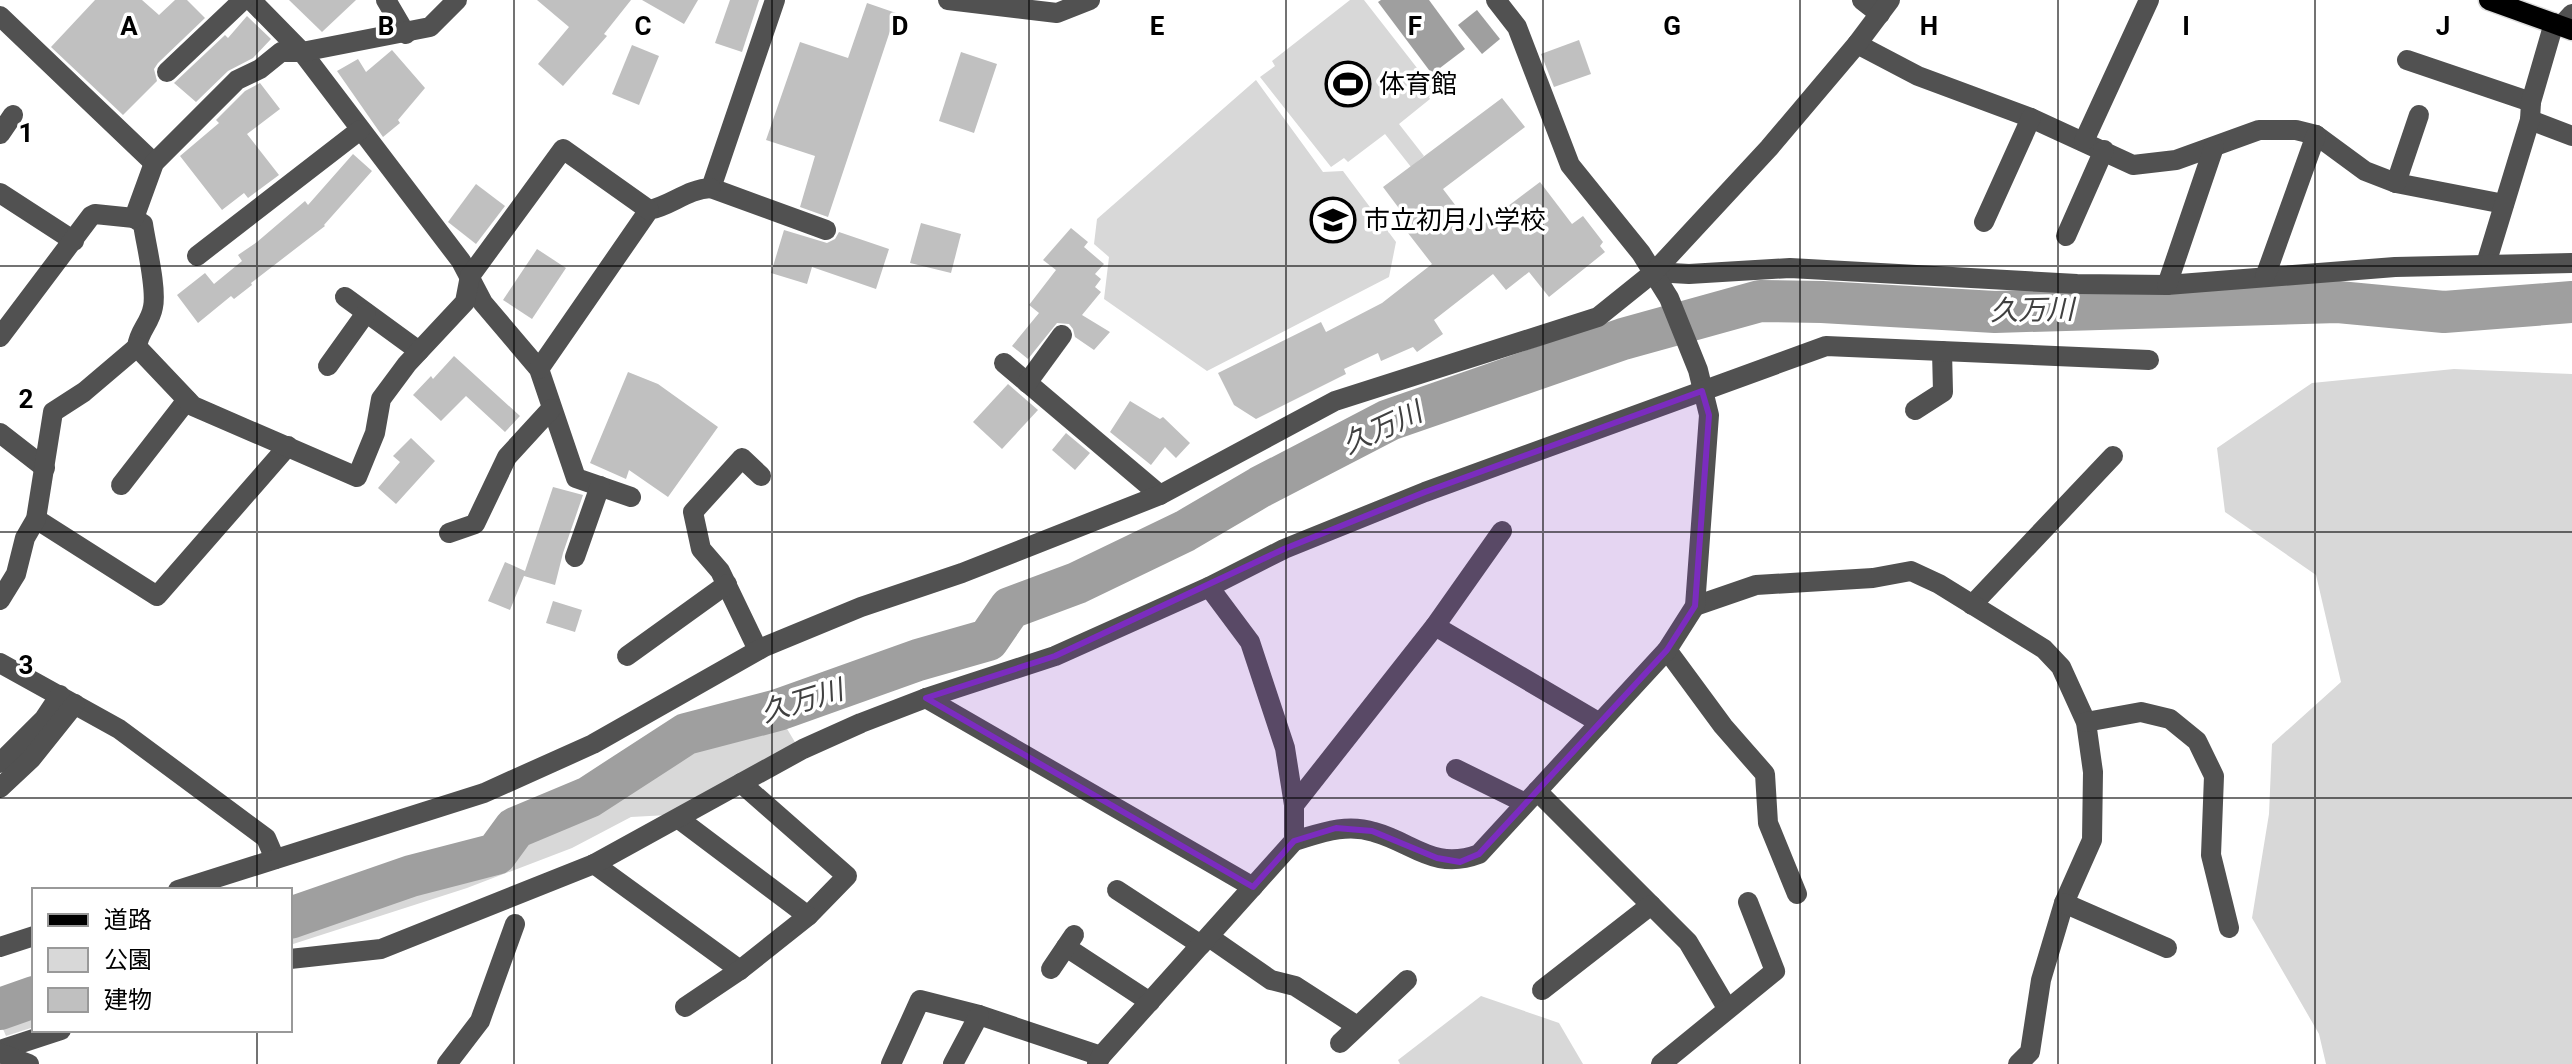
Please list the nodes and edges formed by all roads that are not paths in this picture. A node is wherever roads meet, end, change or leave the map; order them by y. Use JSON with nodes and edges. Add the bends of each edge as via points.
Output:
{"nodes":[{"id":1,"x":243,"y":0,"type":"edge"},
{"id":2,"x":251,"y":0,"type":"edge"},
{"id":3,"x":386,"y":0,"type":"edge"},
{"id":4,"x":457,"y":0,"type":"edge"},
{"id":5,"x":775,"y":0,"type":"edge"},
{"id":6,"x":948,"y":0,"type":"edge"},
{"id":7,"x":1090,"y":0,"type":"edge"},
{"id":8,"x":1496,"y":0,"type":"edge"},
{"id":9,"x":1862,"y":0,"type":"edge"},
{"id":10,"x":2149,"y":0,"type":"edge"},
{"id":11,"x":2489,"y":0,"type":"edge"},
{"id":12,"x":1885,"y":7,"type":"edge"},
{"id":13,"x":0,"y":16,"type":"edge"},
{"id":14,"x":2565,"y":23,"type":"edge"},
{"id":15,"x":406,"y":34,"type":"junction"},
{"id":16,"x":1857,"y":44,"type":"junction"},
{"id":17,"x":302,"y":52,"type":"junction"},
{"id":18,"x":2407,"y":60,"type":"dead end"},
{"id":19,"x":167,"y":72,"type":"dead end"},
{"id":20,"x":2530,"y":111,"type":"junction"},
{"id":21,"x":13,"y":115,"type":"dead end"},
{"id":22,"x":2419,"y":115,"type":"dead end"},
{"id":23,"x":2031,"y":118,"type":"junction"},
{"id":24,"x":360,"y":130,"type":"junction"},
{"id":25,"x":0,"y":134,"type":"edge"},
{"id":26,"x":2316,"y":135,"type":"junction"},
{"id":27,"x":2572,"y":136,"type":"edge"},
{"id":28,"x":2084,"y":141,"type":"junction"},
{"id":29,"x":2214,"y":147,"type":"junction"},
{"id":30,"x":2104,"y":150,"type":"junction"},
{"id":31,"x":154,"y":163,"type":"junction"},
{"id":32,"x":2396,"y":183,"type":"junction"},
{"id":33,"x":711,"y":188,"type":"junction"},
{"id":34,"x":0,"y":193,"type":"edge"},
{"id":35,"x":2504,"y":204,"type":"junction"},
{"id":36,"x":649,"y":210,"type":"junction"},
{"id":37,"x":134,"y":218,"type":"junction"},
{"id":38,"x":1984,"y":222,"type":"dead end"},
{"id":39,"x":826,"y":230,"type":"dead end"},
{"id":40,"x":2066,"y":236,"type":"dead end"},
{"id":41,"x":74,"y":241,"type":"junction"},
{"id":42,"x":197,"y":256,"type":"dead end"},
{"id":43,"x":2572,"y":263,"type":"edge"},
{"id":44,"x":2486,"y":264,"type":"junction"},
{"id":45,"x":1654,"y":272,"type":"junction"},
{"id":46,"x":470,"y":276,"type":"junction"},
{"id":47,"x":2265,"y":277,"type":"junction"},
{"id":48,"x":2167,"y":285,"type":"junction"},
{"id":49,"x":345,"y":297,"type":"dead end"},
{"id":50,"x":366,"y":313,"type":"junction"},
{"id":51,"x":1062,"y":335,"type":"dead end"},
{"id":52,"x":0,"y":337,"type":"edge"},
{"id":53,"x":137,"y":347,"type":"junction"},
{"id":54,"x":419,"y":351,"type":"junction"},
{"id":55,"x":1942,"y":351,"type":"junction"},
{"id":56,"x":2149,"y":360,"type":"dead end"},
{"id":57,"x":1004,"y":363,"type":"dead end"},
{"id":58,"x":328,"y":366,"type":"dead end"},
{"id":59,"x":539,"y":369,"type":"junction"},
{"id":60,"x":1027,"y":383,"type":"junction"},
{"id":61,"x":1702,"y":391,"type":"junction"},
{"id":62,"x":187,"y":400,"type":"junction"},
{"id":63,"x":551,"y":409,"type":"junction"},
{"id":64,"x":1915,"y":410,"type":"dead end"},
{"id":65,"x":0,"y":433,"type":"edge"},
{"id":66,"x":288,"y":446,"type":"junction"},
{"id":67,"x":2113,"y":456,"type":"dead end"},
{"id":68,"x":45,"y":468,"type":"junction"},
{"id":69,"x":761,"y":476,"type":"dead end"},
{"id":70,"x":121,"y":485,"type":"dead end"},
{"id":71,"x":600,"y":486,"type":"junction"},
{"id":72,"x":1160,"y":495,"type":"junction"},
{"id":73,"x":631,"y":497,"type":"dead end"},
{"id":74,"x":36,"y":519,"type":"junction"},
{"id":75,"x":1502,"y":531,"type":"dead end"},
{"id":76,"x":449,"y":533,"type":"dead end"},
{"id":77,"x":575,"y":557,"type":"dead end"},
{"id":78,"x":727,"y":584,"type":"junction"},
{"id":79,"x":1209,"y":587,"type":"junction"},
{"id":80,"x":0,"y":600,"type":"edge"},
{"id":81,"x":1972,"y":605,"type":"junction"},
{"id":82,"x":1695,"y":606,"type":"junction"},
{"id":83,"x":1435,"y":626,"type":"junction"},
{"id":84,"x":758,"y":650,"type":"junction"},
{"id":85,"x":1667,"y":650,"type":"junction"},
{"id":86,"x":627,"y":656,"type":"dead end"},
{"id":87,"x":0,"y":663,"type":"edge"},
{"id":88,"x":926,"y":698,"type":"junction"},
{"id":89,"x":68,"y":699,"type":"junction"},
{"id":90,"x":2086,"y":722,"type":"junction"},
{"id":91,"x":1600,"y":723,"type":"junction"},
{"id":92,"x":0,"y":763,"type":"edge"},
{"id":93,"x":1456,"y":769,"type":"dead end"},
{"id":94,"x":741,"y":783,"type":"junction"},
{"id":95,"x":0,"y":788,"type":"edge"},
{"id":96,"x":1531,"y":797,"type":"junction"},
{"id":97,"x":1294,"y":805,"type":"junction"},
{"id":98,"x":679,"y":819,"type":"junction"},
{"id":99,"x":1294,"y":841,"type":"junction"},
{"id":100,"x":275,"y":859,"type":"junction"},
{"id":101,"x":594,"y":864,"type":"junction"},
{"id":102,"x":1253,"y":887,"type":"junction"},
{"id":103,"x":184,"y":888,"type":"edge"},
{"id":104,"x":1117,"y":890,"type":"dead end"},
{"id":105,"x":1797,"y":894,"type":"dead end"},
{"id":106,"x":1748,"y":902,"type":"dead end"},
{"id":107,"x":2064,"y":903,"type":"junction"},
{"id":108,"x":1651,"y":905,"type":"junction"},
{"id":109,"x":808,"y":916,"type":"junction"},
{"id":110,"x":515,"y":924,"type":"dead end"},
{"id":111,"x":2229,"y":928,"type":"dead end"},
{"id":112,"x":32,"y":937,"type":"edge"},
{"id":113,"x":1205,"y":941,"type":"junction"},
{"id":114,"x":0,"y":947,"type":"edge"},
{"id":115,"x":2167,"y":948,"type":"dead end"},
{"id":116,"x":292,"y":959,"type":"edge"},
{"id":117,"x":1051,"y":969,"type":"dead end"},
{"id":118,"x":740,"y":970,"type":"junction"},
{"id":119,"x":1407,"y":980,"type":"dead end"},
{"id":120,"x":1542,"y":990,"type":"dead end"},
{"id":121,"x":1150,"y":1002,"type":"junction"},
{"id":122,"x":685,"y":1007,"type":"dead end"},
{"id":123,"x":1727,"y":1008,"type":"junction"},
{"id":124,"x":979,"y":1015,"type":"junction"},
{"id":125,"x":1357,"y":1026,"type":"junction"},
{"id":126,"x":55,"y":1032,"type":"edge"},
{"id":127,"x":1340,"y":1043,"type":"dead end"},
{"id":128,"x":0,"y":1051,"type":"edge"},
{"id":129,"x":1099,"y":1060,"type":"edge"},
{"id":130,"x":29,"y":1064,"type":"edge"},
{"id":131,"x":447,"y":1064,"type":"edge"},
{"id":132,"x":891,"y":1064,"type":"edge"},
{"id":133,"x":953,"y":1064,"type":"edge"},
{"id":134,"x":1661,"y":1064,"type":"edge"},
{"id":135,"x":2018,"y":1064,"type":"edge"}],
"edges":[{"from":1,"to":19,"type":"street"},
{"from":2,"to":17,"type":"street"},
{"from":3,"to":15,"type":"street"},
{"from":4,"to":15,"type":"street","via":[[430,27]]},
{"from":5,"to":33,"type":"street"},
{"from":6,"to":7,"type":"street","via":[[1057,13]]},
{"from":8,"to":45,"type":"street","via":[[1517,27],[1570,165]]},
{"from":9,"to":12,"type":"street"},
{"from":10,"to":28,"type":"street"},
{"from":11,"to":14,"type":"main road"},
{"from":12,"to":16,"type":"street"},
{"from":13,"to":31,"type":"street"},
{"from":14,"to":20,"type":"street"},
{"from":15,"to":17,"type":"street"},
{"from":16,"to":23,"type":"street","via":[[1918,76]]},
{"from":16,"to":45,"type":"street"},
{"from":17,"to":24,"type":"street"},
{"from":17,"to":31,"type":"street","via":[[281,52],[237,80]]},
{"from":18,"to":20,"type":"street"},
{"from":20,"to":27,"type":"street"},
{"from":20,"to":35,"type":"street"},
{"from":21,"to":25,"type":"street"},
{"from":22,"to":32,"type":"street"},
{"from":23,"to":28,"type":"street"},
{"from":23,"to":38,"type":"street"},
{"from":24,"to":42,"type":"street"},
{"from":24,"to":46,"type":"street"},
{"from":26,"to":29,"type":"street","via":[[2259,130]]},
{"from":26,"to":32,"type":"street","via":[[2365,171]]},
{"from":26,"to":47,"type":"street"},
{"from":28,"to":30,"type":"street"},
{"from":29,"to":30,"type":"street","via":[[2176,160],[2133,165]]},
{"from":29,"to":48,"type":"street"},
{"from":30,"to":40,"type":"street"},
{"from":31,"to":37,"type":"street"},
{"from":32,"to":35,"type":"street"},
{"from":33,"to":36,"type":"street","via":[[694,189]]},
{"from":33,"to":39,"type":"street"},
{"from":34,"to":41,"type":"street"},
{"from":35,"to":44,"type":"street"},
{"from":36,"to":46,"type":"street","via":[[563,149]]},
{"from":36,"to":59,"type":"street"},
{"from":37,"to":41,"type":"street","via":[[95,214]]},
{"from":37,"to":53,"type":"street","via":[[143,224],[154,303]]},
{"from":41,"to":52,"type":"street"},
{"from":43,"to":44,"type":"street"},
{"from":44,"to":47,"type":"street"},
{"from":45,"to":48,"type":"street","via":[[1790,268]]},
{"from":45,"to":61,"type":"street","via":[[1669,298]]},
{"from":45,"to":72,"type":"street","via":[[1598,317],[1335,401]]},
{"from":46,"to":54,"type":"street","via":[[465,302]]},
{"from":46,"to":59,"type":"street","via":[[483,303]]},
{"from":47,"to":48,"type":"street"},
{"from":49,"to":50,"type":"street"},
{"from":50,"to":54,"type":"street"},
{"from":50,"to":58,"type":"street"},
{"from":51,"to":60,"type":"street"},
{"from":53,"to":62,"type":"street"},
{"from":53,"to":68,"type":"street","via":[[53,412]]},
{"from":54,"to":66,"type":"street","via":[[381,399],[375,433],[357,477]]},
{"from":55,"to":56,"type":"street"},
{"from":55,"to":61,"type":"street","via":[[1826,346]]},
{"from":55,"to":64,"type":"street","via":[[1943,392]]},
{"from":57,"to":60,"type":"street"},
{"from":59,"to":63,"type":"street"},
{"from":60,"to":72,"type":"street"},
{"from":61,"to":79,"type":"street","via":[[1425,492],[1284,549]]},
{"from":61,"to":82,"type":"street","via":[[1709,415]]},
{"from":62,"to":66,"type":"street"},
{"from":62,"to":70,"type":"street"},
{"from":63,"to":71,"type":"street","via":[[576,478]]},
{"from":63,"to":76,"type":"street","via":[[507,457],[475,524]]},
{"from":65,"to":68,"type":"street"},
{"from":66,"to":74,"type":"street","via":[[157,596]]},
{"from":67,"to":81,"type":"street"},
{"from":68,"to":74,"type":"street"},
{"from":69,"to":78,"type":"street","via":[[742,458],[693,512],[701,549]]},
{"from":71,"to":73,"type":"street"},
{"from":71,"to":77,"type":"street"},
{"from":72,"to":84,"type":"street"},
{"from":74,"to":80,"type":"street","via":[[16,574]]},
{"from":75,"to":83,"type":"street"},
{"from":78,"to":84,"type":"street"},
{"from":78,"to":86,"type":"street"},
{"from":79,"to":88,"type":"street","via":[[1055,656]]},
{"from":79,"to":97,"type":"street","via":[[1250,642],[1285,748]]},
{"from":81,"to":82,"type":"street","via":[[1911,571],[1756,585]]},
{"from":81,"to":90,"type":"street","via":[[2044,649],[2061,667]]},
{"from":82,"to":85,"type":"street"},
{"from":83,"to":91,"type":"street"},
{"from":83,"to":97,"type":"street"},
{"from":84,"to":100,"type":"street","via":[[593,744],[484,793]]},
{"from":85,"to":91,"type":"street"},
{"from":85,"to":105,"type":"street","via":[[1765,774],[1768,823]]},
{"from":87,"to":89,"type":"street"},
{"from":88,"to":94,"type":"street","via":[[803,749]]},
{"from":88,"to":102,"type":"street"},
{"from":89,"to":92,"type":"street"},
{"from":89,"to":95,"type":"street","via":[[31,759]]},
{"from":89,"to":100,"type":"street","via":[[131,737],[266,838]]},
{"from":90,"to":107,"type":"street","via":[[2093,772],[2092,840]]},
{"from":90,"to":111,"type":"street","via":[[2141,712],[2170,719],[2197,741],[2214,776],[2211,855]]},
{"from":91,"to":96,"type":"street"},
{"from":93,"to":96,"type":"street"},
{"from":94,"to":98,"type":"street"},
{"from":94,"to":109,"type":"street","via":[[847,876]]},
{"from":96,"to":99,"type":"street","via":[[1479,854],[1460,862],[1372,831],[1336,828]]},
{"from":96,"to":108,"type":"street"},
{"from":97,"to":99,"type":"street"},
{"from":98,"to":101,"type":"street"},
{"from":98,"to":109,"type":"street"},
{"from":99,"to":102,"type":"street"},
{"from":100,"to":103,"type":"street"},
{"from":101,"to":116,"type":"street","via":[[381,949]]},
{"from":101,"to":118,"type":"street"},
{"from":102,"to":113,"type":"street"},
{"from":104,"to":113,"type":"street"},
{"from":106,"to":123,"type":"street","via":[[1775,971]]},
{"from":107,"to":115,"type":"street"},
{"from":107,"to":135,"type":"street","via":[[2041,980],[2030,1052]]},
{"from":108,"to":120,"type":"street"},
{"from":108,"to":123,"type":"street","via":[[1688,942]]},
{"from":109,"to":118,"type":"street"},
{"from":110,"to":131,"type":"street","via":[[480,1021]]},
{"from":112,"to":114,"type":"street"},
{"from":113,"to":121,"type":"street"},
{"from":113,"to":125,"type":"street","via":[[1271,980],[1295,986]]},
{"from":117,"to":121,"type":"street","via":[[1070,941]]},
{"from":118,"to":122,"type":"street"},
{"from":119,"to":125,"type":"street"},
{"from":121,"to":129,"type":"street"},
{"from":123,"to":134,"type":"street"},
{"from":124,"to":129,"type":"street"},
{"from":124,"to":132,"type":"street","via":[[920,1000]]},
{"from":124,"to":133,"type":"street"},
{"from":125,"to":127,"type":"street"},
{"from":126,"to":128,"type":"street"},
{"from":128,"to":130,"type":"street"}]}
